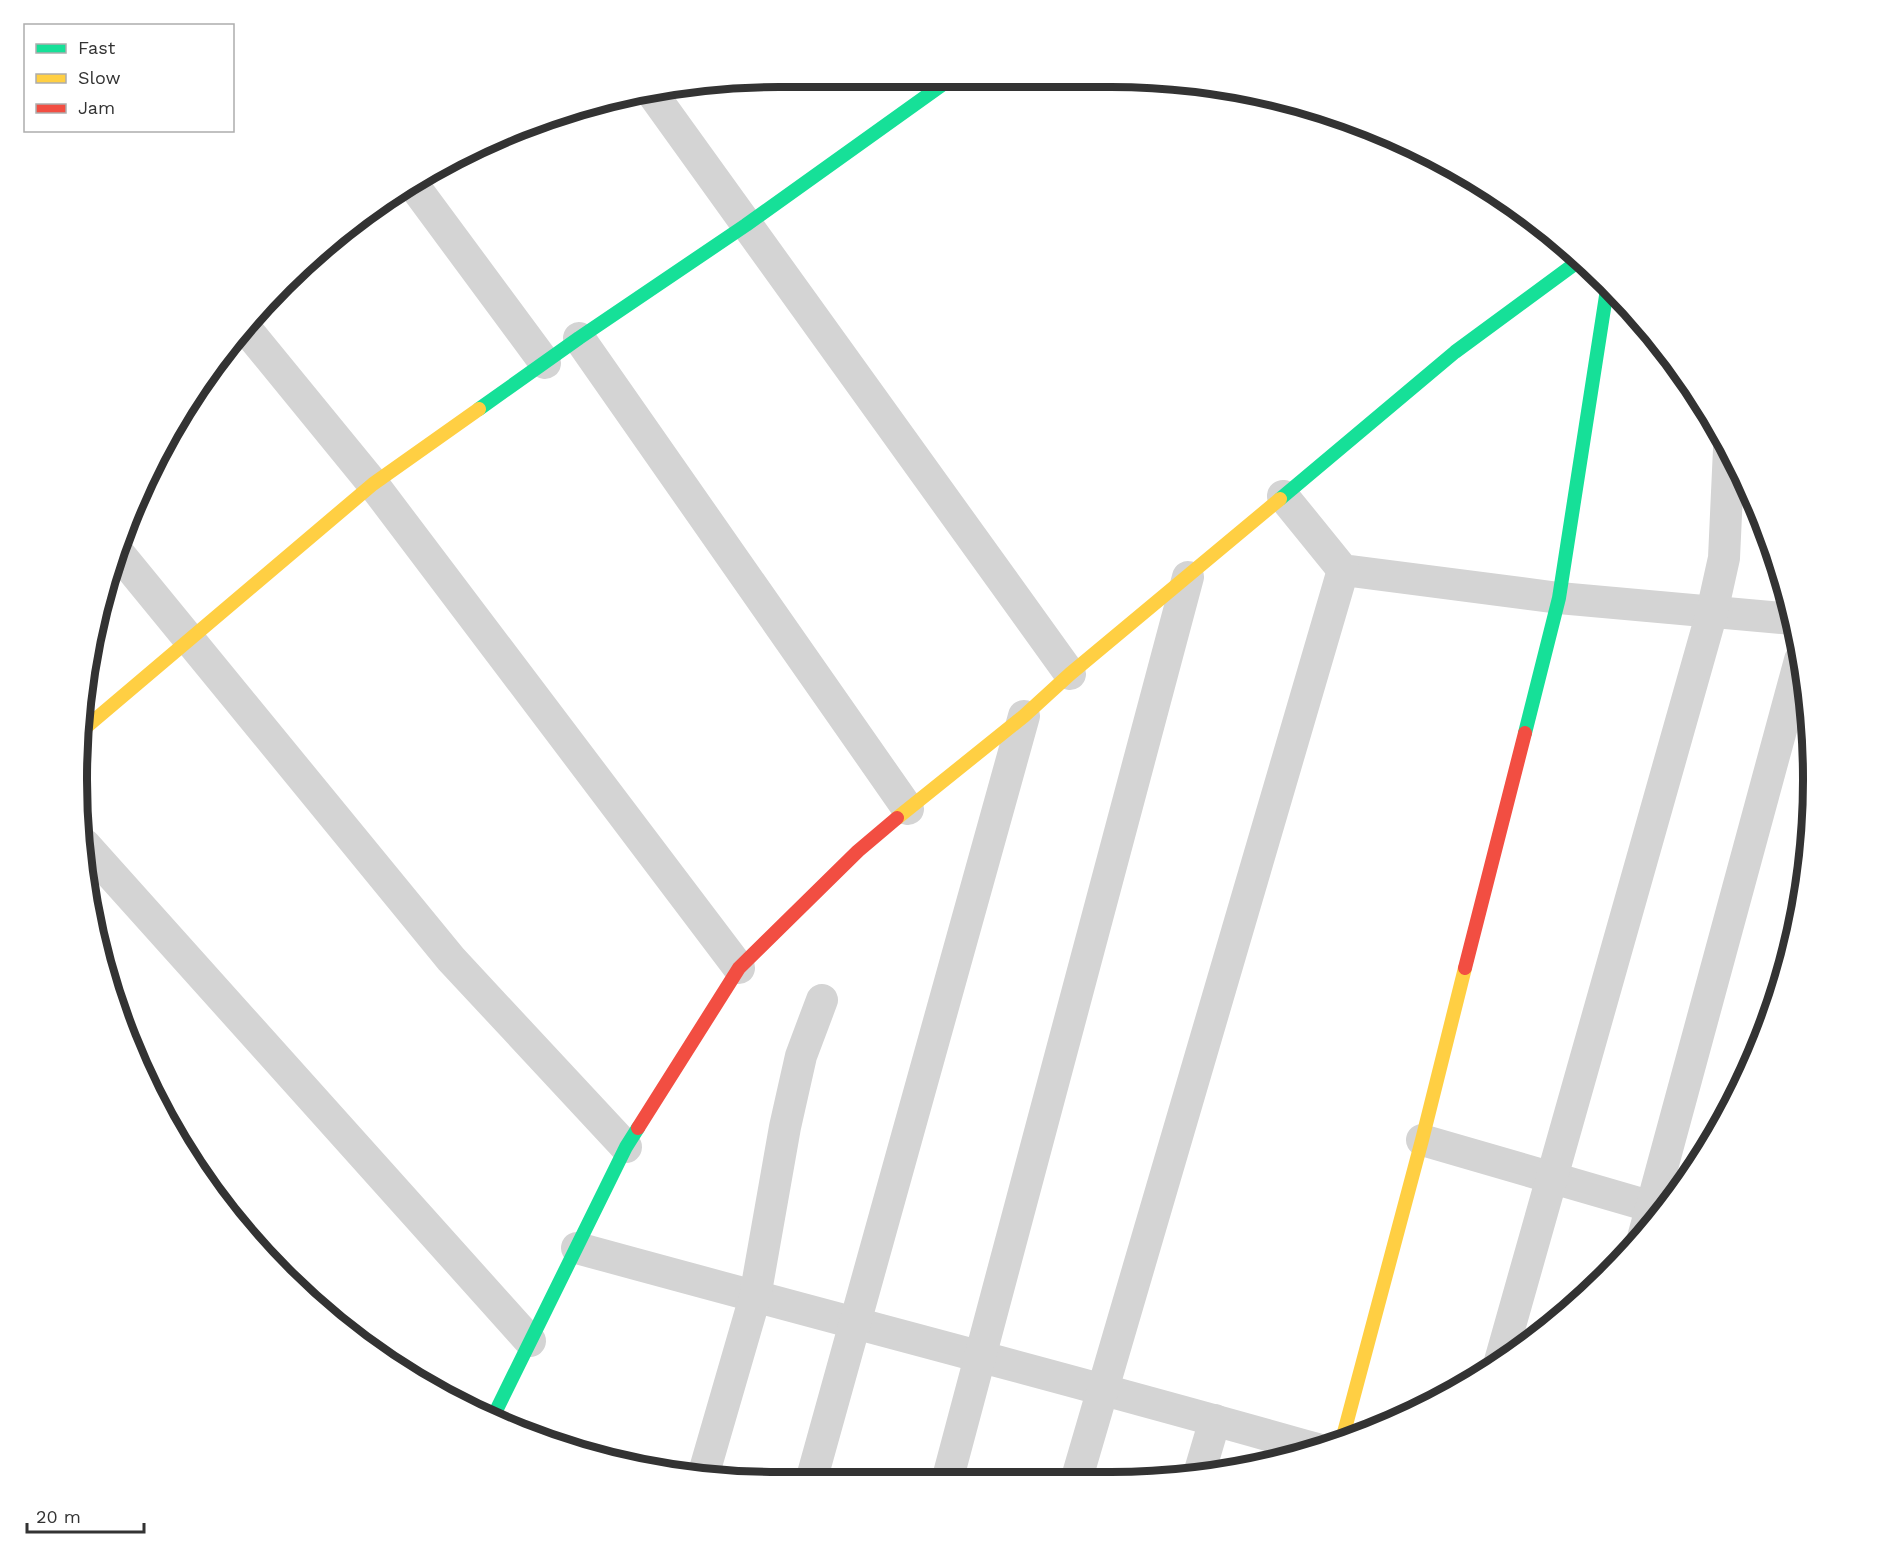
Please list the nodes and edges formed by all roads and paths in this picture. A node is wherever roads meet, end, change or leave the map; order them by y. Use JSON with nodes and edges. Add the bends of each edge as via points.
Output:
{"nodes":[{"id":1,"x":938,"y":87,"type":"edge"},
{"id":2,"x":659,"y":98,"type":"edge"},
{"id":3,"x":417,"y":190,"type":"edge"},
{"id":4,"x":746,"y":225,"type":"junction"},
{"id":5,"x":1573,"y":265,"type":"edge"},
{"id":6,"x":1606,"y":296,"type":"edge"},
{"id":7,"x":250,"y":334,"type":"edge"},
{"id":8,"x":579,"y":338,"type":"junction"},
{"id":9,"x":545,"y":363,"type":"junction"},
{"id":10,"x":1728,"y":466,"type":"edge"},
{"id":11,"x":373,"y":484,"type":"junction"},
{"id":12,"x":1283,"y":496,"type":"junction"},
{"id":13,"x":123,"y":559,"type":"edge"},
{"id":14,"x":1343,"y":570,"type":"junction"},
{"id":15,"x":1188,"y":577,"type":"junction"},
{"id":16,"x":1559,"y":598,"type":"junction"},
{"id":17,"x":1712,"y":612,"type":"junction"},
{"id":18,"x":1784,"y":618,"type":"edge"},
{"id":19,"x":188,"y":639,"type":"junction"},
{"id":20,"x":1070,"y":674,"type":"junction"},
{"id":21,"x":1795,"y":678,"type":"edge"},
{"id":22,"x":1024,"y":716,"type":"junction"},
{"id":23,"x":89,"y":724,"type":"edge"},
{"id":24,"x":908,"y":809,"type":"junction"},
{"id":25,"x":91,"y":852,"type":"edge"},
{"id":26,"x":739,"y":968,"type":"junction"},
{"id":27,"x":822,"y":1000,"type":"dead end"},
{"id":28,"x":1422,"y":1140,"type":"junction"},
{"id":29,"x":626,"y":1147,"type":"junction"},
{"id":30,"x":1552,"y":1176,"type":"junction"},
{"id":31,"x":1658,"y":1203,"type":"edge"},
{"id":32,"x":1655,"y":1207,"type":"edge"},
{"id":33,"x":577,"y":1248,"type":"junction"},
{"id":34,"x":755,"y":1297,"type":"junction"},
{"id":35,"x":854,"y":1323,"type":"junction"},
{"id":36,"x":530,"y":1341,"type":"junction"},
{"id":37,"x":1503,"y":1349,"type":"edge"},
{"id":38,"x":981,"y":1357,"type":"junction"},
{"id":39,"x":1102,"y":1388,"type":"junction"},
{"id":40,"x":496,"y":1411,"type":"edge"},
{"id":41,"x":1215,"y":1420,"type":"junction"},
{"id":42,"x":1344,"y":1431,"type":"edge"},
{"id":43,"x":1301,"y":1445,"type":"edge"},
{"id":44,"x":1201,"y":1466,"type":"edge"},
{"id":45,"x":705,"y":1468,"type":"edge"},
{"id":46,"x":813,"y":1472,"type":"edge"},
{"id":47,"x":949,"y":1472,"type":"edge"},
{"id":48,"x":1079,"y":1472,"type":"edge"}],
"edges":[{"from":1,"to":4,"type":"street"},
{"from":2,"to":4,"type":"street"},
{"from":3,"to":9,"type":"street"},
{"from":4,"to":8,"type":"street"},
{"from":4,"to":20,"type":"street"},
{"from":5,"to":12,"type":"street","via":[[1455,352]]},
{"from":6,"to":16,"type":"street"},
{"from":7,"to":11,"type":"street"},
{"from":8,"to":9,"type":"street"},
{"from":8,"to":24,"type":"street"},
{"from":9,"to":11,"type":"street"},
{"from":10,"to":17,"type":"street","via":[[1724,558]]},
{"from":11,"to":19,"type":"street"},
{"from":11,"to":26,"type":"street"},
{"from":12,"to":14,"type":"street"},
{"from":12,"to":15,"type":"street"},
{"from":13,"to":19,"type":"street"},
{"from":14,"to":16,"type":"street"},
{"from":14,"to":39,"type":"street"},
{"from":15,"to":20,"type":"street"},
{"from":15,"to":38,"type":"street"},
{"from":16,"to":17,"type":"street"},
{"from":16,"to":28,"type":"street"},
{"from":17,"to":18,"type":"street"},
{"from":17,"to":30,"type":"street"},
{"from":19,"to":23,"type":"street"},
{"from":19,"to":29,"type":"street","via":[[451,959]]},
{"from":20,"to":22,"type":"street"},
{"from":21,"to":31,"type":"street"},
{"from":22,"to":24,"type":"street"},
{"from":22,"to":35,"type":"street"},
{"from":24,"to":26,"type":"street","via":[[858,851]]},
{"from":25,"to":36,"type":"street"},
{"from":26,"to":29,"type":"street"},
{"from":27,"to":34,"type":"street","via":[[801,1056]]},
{"from":28,"to":30,"type":"street"},
{"from":28,"to":42,"type":"street"},
{"from":29,"to":33,"type":"street"},
{"from":30,"to":32,"type":"street"},
{"from":30,"to":37,"type":"street"},
{"from":33,"to":34,"type":"street"},
{"from":33,"to":36,"type":"street"},
{"from":34,"to":35,"type":"street"},
{"from":34,"to":45,"type":"street"},
{"from":35,"to":38,"type":"street"},
{"from":35,"to":46,"type":"street"},
{"from":36,"to":40,"type":"street"},
{"from":38,"to":39,"type":"street"},
{"from":38,"to":47,"type":"street"},
{"from":39,"to":41,"type":"street"},
{"from":39,"to":48,"type":"street"},
{"from":41,"to":43,"type":"street"},
{"from":41,"to":44,"type":"street"}]}
